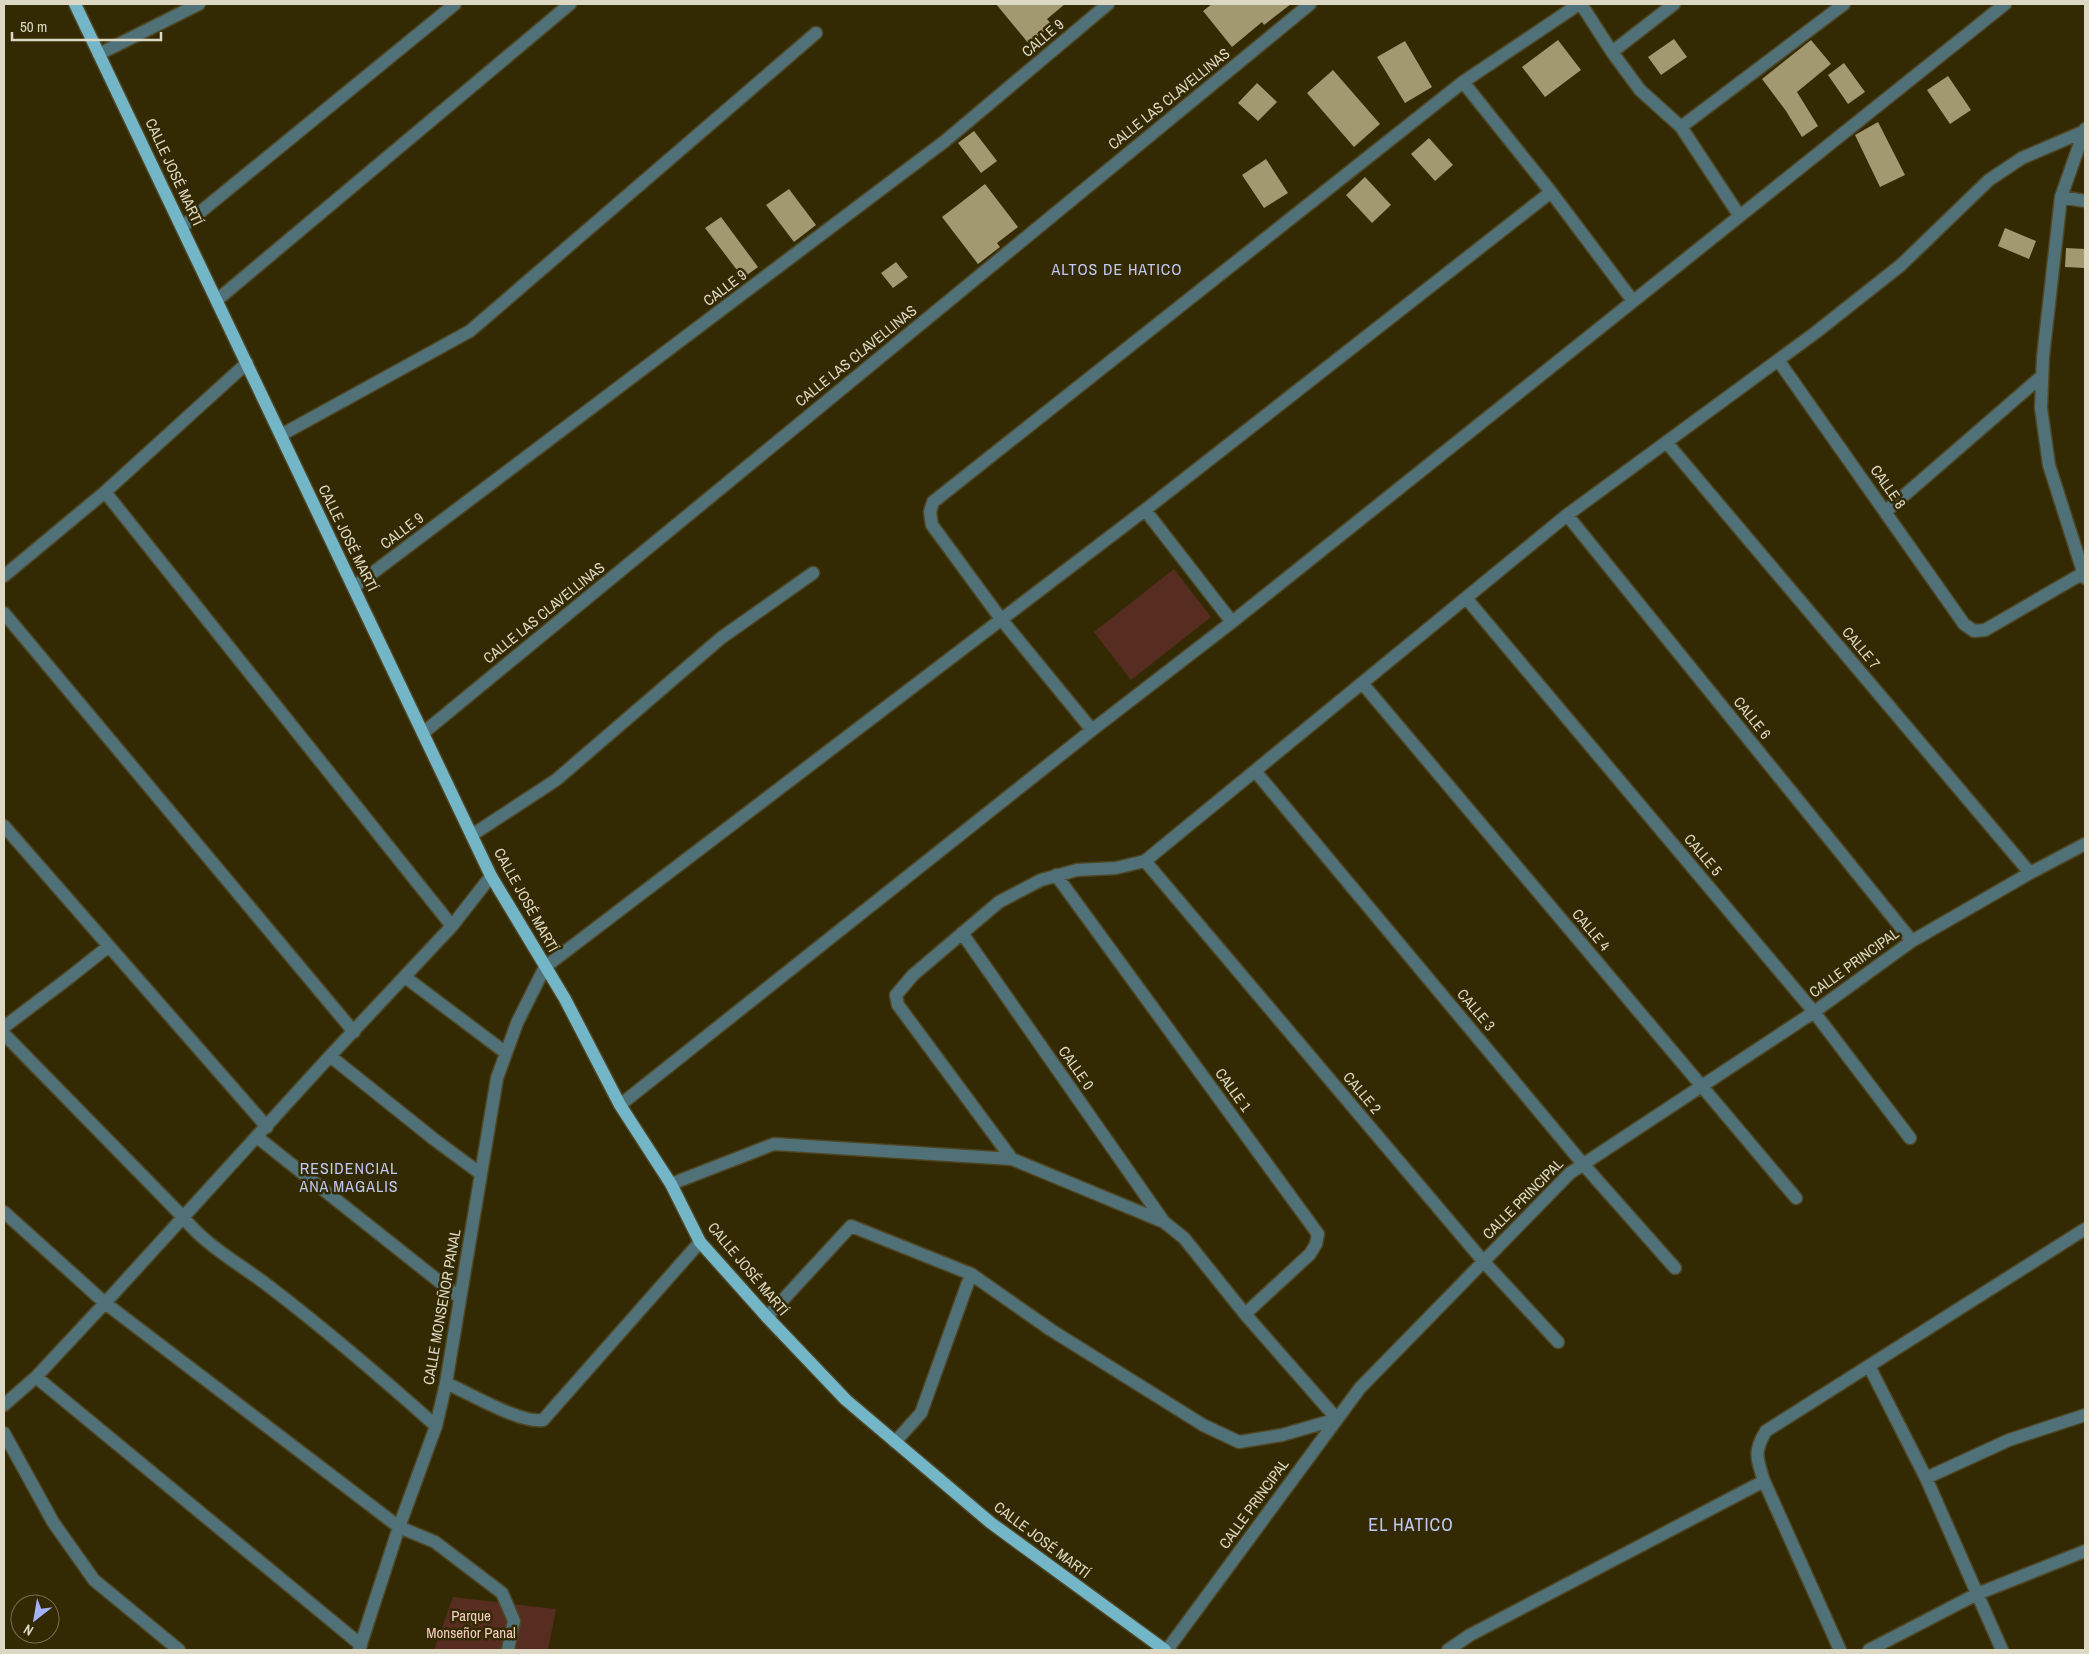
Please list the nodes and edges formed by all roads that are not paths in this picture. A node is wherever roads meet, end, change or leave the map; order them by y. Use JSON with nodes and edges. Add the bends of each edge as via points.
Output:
{"nodes":[{"id":1,"x":75,"y":4,"type":"edge"},
{"id":2,"x":199,"y":4,"type":"edge"},
{"id":3,"x":454,"y":4,"type":"edge"},
{"id":4,"x":570,"y":4,"type":"edge"},
{"id":5,"x":1108,"y":4,"type":"edge"},
{"id":6,"x":1310,"y":4,"type":"edge"},
{"id":7,"x":1580,"y":4,"type":"edge"},
{"id":8,"x":1674,"y":4,"type":"edge"},
{"id":9,"x":1844,"y":4,"type":"edge"},
{"id":10,"x":2005,"y":4,"type":"edge"},
{"id":11,"x":816,"y":33,"type":"dead end"},
{"id":12,"x":1612,"y":52,"type":"junction"},
{"id":13,"x":99,"y":54,"type":"junction"},
{"id":14,"x":1463,"y":82,"type":"junction"},
{"id":15,"x":1681,"y":127,"type":"junction"},
{"id":16,"x":2085,"y":130,"type":"edge"},
{"id":17,"x":1551,"y":192,"type":"junction"},
{"id":18,"x":2061,"y":197,"type":"junction"},
{"id":19,"x":2085,"y":201,"type":"edge"},
{"id":20,"x":1739,"y":215,"type":"junction"},
{"id":21,"x":182,"y":227,"type":"junction"},
{"id":22,"x":217,"y":300,"type":"junction"},
{"id":23,"x":1633,"y":301,"type":"junction"},
{"id":24,"x":1778,"y":360,"type":"junction"},
{"id":25,"x":247,"y":363,"type":"junction"},
{"id":26,"x":2042,"y":376,"type":"junction"},
{"id":27,"x":281,"y":435,"type":"junction"},
{"id":28,"x":1667,"y":443,"type":"junction"},
{"id":29,"x":105,"y":492,"type":"junction"},
{"id":30,"x":1145,"y":510,"type":"junction"},
{"id":31,"x":1885,"y":512,"type":"junction"},
{"id":32,"x":1567,"y":515,"type":"junction"},
{"id":33,"x":813,"y":573,"type":"dead end"},
{"id":34,"x":2085,"y":574,"type":"edge"},
{"id":35,"x":4,"y":576,"type":"edge"},
{"id":36,"x":354,"y":588,"type":"junction"},
{"id":37,"x":1466,"y":598,"type":"junction"},
{"id":38,"x":4,"y":613,"type":"edge"},
{"id":39,"x":1001,"y":619,"type":"junction"},
{"id":40,"x":1232,"y":622,"type":"junction"},
{"id":41,"x":1362,"y":683,"type":"junction"},
{"id":42,"x":1092,"y":730,"type":"junction"},
{"id":43,"x":423,"y":733,"type":"junction"},
{"id":44,"x":1255,"y":771,"type":"junction"},
{"id":45,"x":4,"y":826,"type":"edge"},
{"id":46,"x":472,"y":836,"type":"junction"},
{"id":47,"x":2085,"y":844,"type":"edge"},
{"id":48,"x":1145,"y":861,"type":"junction"},
{"id":49,"x":2030,"y":873,"type":"junction"},
{"id":50,"x":1056,"y":875,"type":"junction"},
{"id":51,"x":491,"y":876,"type":"junction"},
{"id":52,"x":452,"y":926,"type":"junction"},
{"id":53,"x":962,"y":933,"type":"junction"},
{"id":54,"x":1912,"y":941,"type":"junction"},
{"id":55,"x":108,"y":946,"type":"junction"},
{"id":56,"x":545,"y":968,"type":"junction"},
{"id":57,"x":405,"y":977,"type":"junction"},
{"id":58,"x":1814,"y":1012,"type":"junction"},
{"id":59,"x":4,"y":1026,"type":"edge"},
{"id":60,"x":354,"y":1032,"type":"junction"},
{"id":61,"x":4,"y":1034,"type":"edge"},
{"id":62,"x":506,"y":1053,"type":"junction"},
{"id":63,"x":330,"y":1056,"type":"junction"},
{"id":64,"x":1702,"y":1087,"type":"junction"},
{"id":65,"x":620,"y":1106,"type":"junction"},
{"id":66,"x":267,"y":1126,"type":"junction"},
{"id":67,"x":257,"y":1137,"type":"junction"},
{"id":68,"x":1910,"y":1138,"type":"dead end"},
{"id":69,"x":1012,"y":1159,"type":"junction"},
{"id":70,"x":1583,"y":1164,"type":"junction"},
{"id":71,"x":481,"y":1174,"type":"junction"},
{"id":72,"x":670,"y":1184,"type":"junction"},
{"id":73,"x":1796,"y":1198,"type":"dead end"},
{"id":74,"x":4,"y":1212,"type":"edge"},
{"id":75,"x":183,"y":1217,"type":"junction"},
{"id":76,"x":1164,"y":1222,"type":"junction"},
{"id":77,"x":2085,"y":1229,"type":"edge"},
{"id":78,"x":700,"y":1242,"type":"junction"},
{"id":79,"x":1484,"y":1262,"type":"junction"},
{"id":80,"x":1675,"y":1268,"type":"dead end"},
{"id":81,"x":971,"y":1274,"type":"junction"},
{"id":82,"x":460,"y":1298,"type":"junction"},
{"id":83,"x":106,"y":1303,"type":"junction"},
{"id":84,"x":1244,"y":1314,"type":"junction"},
{"id":85,"x":767,"y":1317,"type":"junction"},
{"id":86,"x":1558,"y":1342,"type":"dead end"},
{"id":87,"x":1870,"y":1366,"type":"junction"},
{"id":88,"x":36,"y":1377,"type":"junction"},
{"id":89,"x":446,"y":1383,"type":"junction"},
{"id":90,"x":4,"y":1405,"type":"edge"},
{"id":91,"x":2085,"y":1415,"type":"edge"},
{"id":92,"x":1336,"y":1419,"type":"junction"},
{"id":93,"x":436,"y":1426,"type":"junction"},
{"id":94,"x":4,"y":1432,"type":"edge"},
{"id":95,"x":895,"y":1442,"type":"junction"},
{"id":96,"x":1926,"y":1478,"type":"junction"},
{"id":97,"x":1764,"y":1481,"type":"junction"},
{"id":98,"x":399,"y":1527,"type":"junction"},
{"id":99,"x":2085,"y":1551,"type":"edge"},
{"id":100,"x":1977,"y":1594,"type":"junction"},
{"id":101,"x":360,"y":1648,"type":"edge"},
{"id":102,"x":180,"y":1650,"type":"edge"},
{"id":103,"x":508,"y":1650,"type":"edge"},
{"id":104,"x":1166,"y":1650,"type":"edge"},
{"id":105,"x":1448,"y":1650,"type":"edge"},
{"id":106,"x":1840,"y":1650,"type":"edge"},
{"id":107,"x":1869,"y":1650,"type":"edge"},
{"id":108,"x":2002,"y":1650,"type":"edge"}],
"edges":[{"from":1,"to":13,"type":"main road","name":"CALLE JOSÉ MARTÍ"},
{"from":2,"to":13,"type":"street"},
{"from":3,"to":21,"type":"street"},
{"from":4,"to":22,"type":"street"},
{"from":5,"to":36,"type":"street","name":"CALLE 9","via":[[945,141]]},
{"from":6,"to":43,"type":"street","name":"CALLE LAS CLAVELLINAS"},
{"from":7,"to":12,"type":"street"},
{"from":7,"to":14,"type":"street"},
{"from":8,"to":12,"type":"street"},
{"from":9,"to":15,"type":"street"},
{"from":10,"to":20,"type":"street"},
{"from":11,"to":27,"type":"street","via":[[470,331]]},
{"from":12,"to":15,"type":"street","via":[[1640,90]]},
{"from":13,"to":21,"type":"main road","name":"CALLE JOSÉ MARTÍ"},
{"from":14,"to":17,"type":"street"},
{"from":14,"to":39,"type":"street","via":[[933,502],[930,512],[932,525]]},
{"from":15,"to":20,"type":"street"},
{"from":16,"to":18,"type":"street"},
{"from":16,"to":24,"type":"street","via":[[2022,158],[1989,180],[1901,265]]},
{"from":17,"to":23,"type":"street"},
{"from":17,"to":30,"type":"street"},
{"from":18,"to":19,"type":"street"},
{"from":18,"to":26,"type":"street"},
{"from":20,"to":23,"type":"street"},
{"from":21,"to":22,"type":"main road","name":"CALLE JOSÉ MARTÍ"},
{"from":22,"to":25,"type":"main road","name":"CALLE JOSÉ MARTÍ"},
{"from":23,"to":40,"type":"street"},
{"from":24,"to":28,"type":"street"},
{"from":24,"to":31,"type":"street","name":"CALLE 8"},
{"from":25,"to":27,"type":"main road","name":"CALLE JOSÉ MARTÍ"},
{"from":25,"to":29,"type":"street"},
{"from":26,"to":31,"type":"street"},
{"from":26,"to":34,"type":"street","via":[[2041,408],[2049,465]]},
{"from":27,"to":36,"type":"main road","name":"CALLE JOSÉ MARTÍ"},
{"from":28,"to":32,"type":"street"},
{"from":28,"to":49,"type":"street","name":"CALLE 7"},
{"from":29,"to":35,"type":"street"},
{"from":29,"to":52,"type":"street"},
{"from":30,"to":39,"type":"street"},
{"from":30,"to":40,"type":"street"},
{"from":31,"to":34,"type":"street","name":"CALLE 8","via":[[1964,624],[1974,631],[1985,630]]},
{"from":32,"to":37,"type":"street"},
{"from":32,"to":54,"type":"street","name":"CALLE 6"},
{"from":33,"to":46,"type":"street","via":[[721,638],[556,780]]},
{"from":36,"to":43,"type":"main road","name":"CALLE JOSÉ MARTÍ"},
{"from":37,"to":41,"type":"street"},
{"from":37,"to":58,"type":"street","name":"CALLE 5"},
{"from":38,"to":60,"type":"street"},
{"from":39,"to":42,"type":"street"},
{"from":39,"to":56,"type":"street"},
{"from":40,"to":42,"type":"street"},
{"from":41,"to":44,"type":"street"},
{"from":41,"to":64,"type":"street","name":"CALLE 4"},
{"from":42,"to":65,"type":"street"},
{"from":43,"to":46,"type":"main road","name":"CALLE JOSÉ MARTÍ"},
{"from":44,"to":48,"type":"street"},
{"from":44,"to":70,"type":"street","name":"CALLE 3"},
{"from":45,"to":55,"type":"street"},
{"from":46,"to":51,"type":"main road","name":"CALLE JOSÉ MARTÍ"},
{"from":47,"to":49,"type":"street","name":"CALLE PRINCIPAL"},
{"from":48,"to":50,"type":"street"},
{"from":48,"to":79,"type":"street","name":"CALLE 2"},
{"from":49,"to":54,"type":"street","name":"CALLE PRINCIPAL"},
{"from":50,"to":53,"type":"street","via":[[999,902]]},
{"from":50,"to":84,"type":"street","name":"CALLE 1","via":[[1318,1234],[1310,1254]]},
{"from":51,"to":52,"type":"street"},
{"from":51,"to":56,"type":"main road","name":"CALLE JOSÉ MARTÍ"},
{"from":52,"to":57,"type":"street"},
{"from":53,"to":69,"type":"street","via":[[896,994],[898,1005]]},
{"from":53,"to":76,"type":"street","name":"CALLE 0"},
{"from":54,"to":58,"type":"street","name":"CALLE PRINCIPAL"},
{"from":55,"to":59,"type":"street"},
{"from":55,"to":66,"type":"street"},
{"from":56,"to":62,"type":"street","name":"CALLE MONSEÑOR PANAL","via":[[517,1023]]},
{"from":56,"to":65,"type":"main road","name":"CALLE JOSÉ MARTÍ","via":[[565,999]]},
{"from":57,"to":60,"type":"street"},
{"from":57,"to":62,"type":"street"},
{"from":58,"to":64,"type":"street","name":"CALLE PRINCIPAL"},
{"from":58,"to":68,"type":"street","name":"CALLE 5"},
{"from":60,"to":63,"type":"street"},
{"from":61,"to":75,"type":"street"},
{"from":62,"to":71,"type":"street","name":"CALLE MONSEÑOR PANAL","via":[[497,1078]]},
{"from":63,"to":66,"type":"street"},
{"from":63,"to":71,"type":"street"},
{"from":64,"to":70,"type":"street","name":"CALLE PRINCIPAL"},
{"from":64,"to":73,"type":"street","name":"CALLE 4"},
{"from":65,"to":72,"type":"main road","name":"CALLE JOSÉ MARTÍ"},
{"from":66,"to":67,"type":"street"},
{"from":67,"to":75,"type":"street"},
{"from":67,"to":82,"type":"street"},
{"from":69,"to":72,"type":"street","via":[[774,1144]]},
{"from":69,"to":76,"type":"street"},
{"from":70,"to":79,"type":"street","name":"CALLE PRINCIPAL","via":[[1570,1172]]},
{"from":70,"to":80,"type":"street","name":"CALLE 3"},
{"from":71,"to":82,"type":"street","name":"CALLE MONSEÑOR PANAL"},
{"from":72,"to":78,"type":"main road","name":"CALLE JOSÉ MARTÍ"},
{"from":74,"to":83,"type":"street"},
{"from":75,"to":83,"type":"street"},
{"from":75,"to":93,"type":"street","via":[[194,1232],[266,1284],[373,1370]]},
{"from":76,"to":84,"type":"street","via":[[1184,1238]]},
{"from":77,"to":87,"type":"street"},
{"from":78,"to":85,"type":"main road","name":"CALLE JOSÉ MARTÍ"},
{"from":78,"to":89,"type":"street","via":[[543,1420],[534,1421],[510,1412]]},
{"from":79,"to":86,"type":"street","name":"CALLE 2"},
{"from":79,"to":92,"type":"street","name":"CALLE PRINCIPAL","via":[[1360,1388]]},
{"from":81,"to":85,"type":"street","via":[[852,1226]]},
{"from":81,"to":92,"type":"street","via":[[1051,1330],[1203,1425],[1239,1442],[1282,1435]]},
{"from":81,"to":95,"type":"street","via":[[920,1413]]},
{"from":82,"to":89,"type":"street","name":"CALLE MONSEÑOR PANAL"},
{"from":83,"to":88,"type":"street"},
{"from":83,"to":98,"type":"street"},
{"from":84,"to":92,"type":"street"},
{"from":85,"to":95,"type":"main road","name":"CALLE JOSÉ MARTÍ","via":[[846,1400]]},
{"from":87,"to":96,"type":"street"},
{"from":87,"to":97,"type":"street","via":[[1766,1431],[1758,1443],[1756,1455]]},
{"from":88,"to":90,"type":"street"},
{"from":88,"to":101,"type":"street"},
{"from":89,"to":93,"type":"street","name":"CALLE MONSEÑOR PANAL"},
{"from":91,"to":96,"type":"street","via":[[2009,1440]]},
{"from":92,"to":104,"type":"street","name":"CALLE PRINCIPAL"},
{"from":93,"to":98,"type":"street","name":"CALLE MONSEÑOR PANAL"},
{"from":94,"to":102,"type":"street","via":[[53,1522],[94,1580]]},
{"from":95,"to":104,"type":"main road","name":"CALLE JOSÉ MARTÍ","via":[[991,1523]]},
{"from":96,"to":100,"type":"street"},
{"from":97,"to":105,"type":"street","via":[[1470,1635]]},
{"from":97,"to":106,"type":"street"},
{"from":98,"to":101,"type":"street","name":"CALLE MONSEÑOR PANAL"},
{"from":98,"to":103,"type":"street","via":[[435,1542],[502,1593],[514,1621]]},
{"from":99,"to":100,"type":"street"},
{"from":100,"to":107,"type":"street"},
{"from":100,"to":108,"type":"street"}]}
